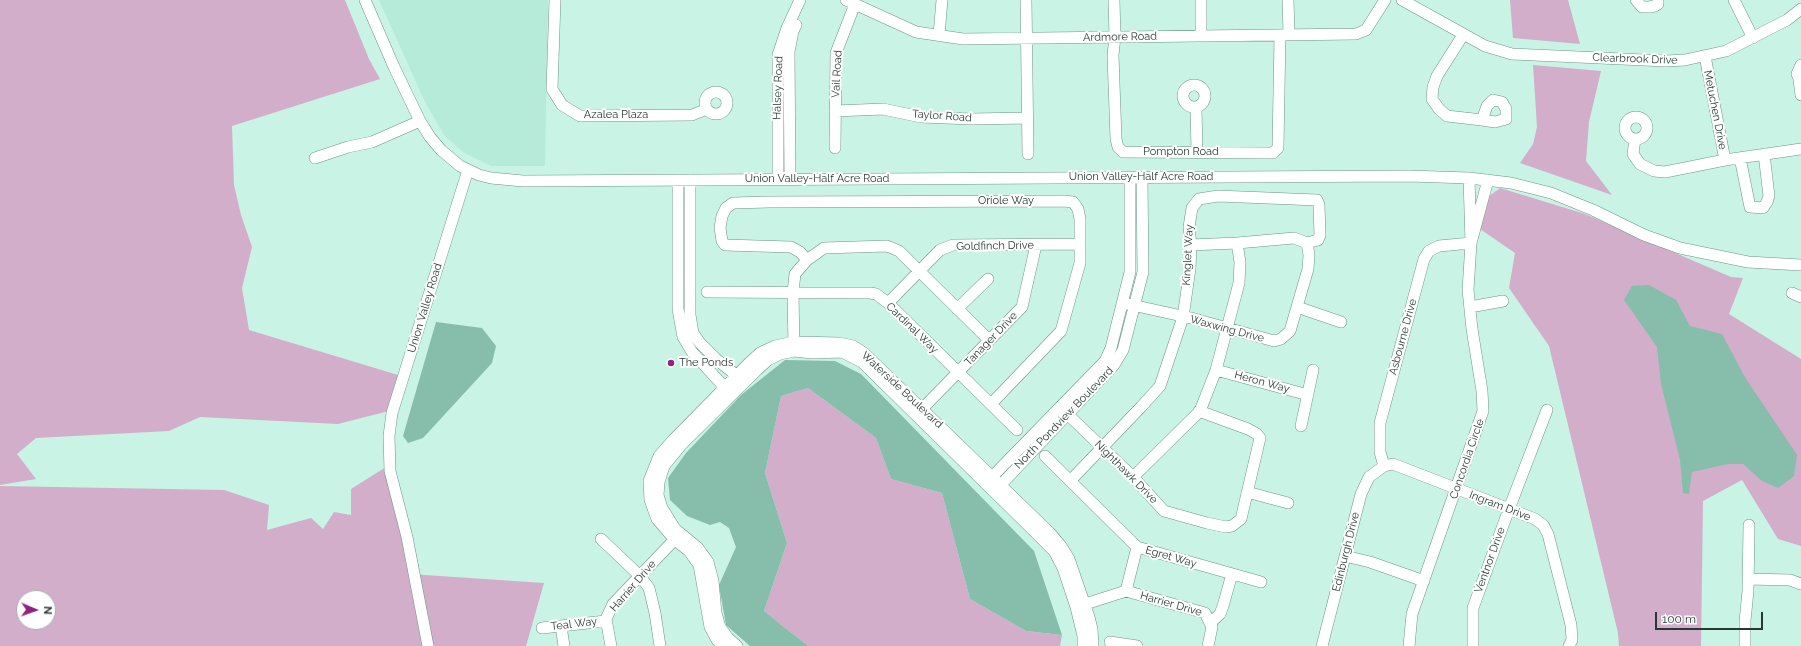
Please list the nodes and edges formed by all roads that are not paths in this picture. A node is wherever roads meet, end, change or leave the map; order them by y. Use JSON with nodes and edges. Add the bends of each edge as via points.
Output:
{"nodes":[{"id":1,"x":365,"y":0,"type":"edge"},
{"id":2,"x":555,"y":0,"type":"edge"},
{"id":3,"x":800,"y":0,"type":"edge"},
{"id":4,"x":807,"y":0,"type":"edge"},
{"id":5,"x":942,"y":0,"type":"edge"},
{"id":6,"x":1026,"y":0,"type":"edge"},
{"id":7,"x":1114,"y":0,"type":"edge"},
{"id":8,"x":1201,"y":0,"type":"edge"},
{"id":9,"x":1288,"y":0,"type":"edge"},
{"id":10,"x":1385,"y":0,"type":"edge"},
{"id":11,"x":1402,"y":0,"type":"edge"},
{"id":12,"x":1636,"y":0,"type":"edge"},
{"id":13,"x":1658,"y":0,"type":"edge"},
{"id":14,"x":1734,"y":0,"type":"edge"},
{"id":15,"x":850,"y":2,"type":"edge"},
{"id":16,"x":1801,"y":9,"type":"edge"},
{"id":17,"x":938,"y":35,"type":"junction"},
{"id":18,"x":1284,"y":35,"type":"junction"},
{"id":19,"x":1463,"y":35,"type":"junction"},
{"id":20,"x":1201,"y":36,"type":"junction"},
{"id":21,"x":1115,"y":37,"type":"junction"},
{"id":22,"x":1025,"y":38,"type":"junction"},
{"id":23,"x":1753,"y":38,"type":"junction"},
{"id":24,"x":1705,"y":56,"type":"junction"},
{"id":25,"x":1801,"y":65,"type":"edge"},
{"id":26,"x":1800,"y":81,"type":"edge"},
{"id":27,"x":1801,"y":95,"type":"edge"},
{"id":28,"x":1196,"y":107,"type":"dead end"},
{"id":29,"x":707,"y":109,"type":"dead end"},
{"id":30,"x":835,"y":111,"type":"junction"},
{"id":31,"x":1027,"y":118,"type":"junction"},
{"id":32,"x":1482,"y":120,"type":"dead end"},
{"id":33,"x":420,"y":121,"type":"junction"},
{"id":34,"x":789,"y":122,"type":"junction"},
{"id":35,"x":778,"y":123,"type":"junction"},
{"id":36,"x":1635,"y":139,"type":"dead end"},
{"id":37,"x":835,"y":148,"type":"dead end"},
{"id":38,"x":1801,"y":149,"type":"edge"},
{"id":39,"x":1197,"y":152,"type":"junction"},
{"id":40,"x":1028,"y":154,"type":"dead end"},
{"id":41,"x":1764,"y":154,"type":"junction"},
{"id":42,"x":315,"y":158,"type":"dead end"},
{"id":43,"x":1740,"y":158,"type":"junction"},
{"id":44,"x":1725,"y":160,"type":"junction"},
{"id":45,"x":468,"y":170,"type":"junction"},
{"id":46,"x":1130,"y":178,"type":"junction"},
{"id":47,"x":1142,"y":178,"type":"junction"},
{"id":48,"x":1469,"y":178,"type":"junction"},
{"id":49,"x":790,"y":179,"type":"junction"},
{"id":50,"x":678,"y":180,"type":"junction"},
{"id":51,"x":690,"y":180,"type":"junction"},
{"id":52,"x":778,"y":180,"type":"junction"},
{"id":53,"x":1488,"y":180,"type":"junction"},
{"id":54,"x":1130,"y":220,"type":"junction"},
{"id":55,"x":1142,"y":222,"type":"junction"},
{"id":56,"x":1237,"y":243,"type":"junction"},
{"id":57,"x":1307,"y":243,"type":"junction"},
{"id":58,"x":1471,"y":243,"type":"junction"},
{"id":59,"x":1080,"y":244,"type":"junction"},
{"id":60,"x":1036,"y":245,"type":"junction"},
{"id":61,"x":1191,"y":245,"type":"junction"},
{"id":62,"x":807,"y":260,"type":"junction"},
{"id":63,"x":1801,"y":265,"type":"edge"},
{"id":64,"x":918,"y":270,"type":"junction"},
{"id":65,"x":988,"y":279,"type":"dead end"},
{"id":66,"x":707,"y":292,"type":"dead end"},
{"id":67,"x":793,"y":292,"type":"junction"},
{"id":68,"x":1503,"y":301,"type":"dead end"},
{"id":69,"x":888,"y":303,"type":"junction"},
{"id":70,"x":1123,"y":303,"type":"junction"},
{"id":71,"x":1135,"y":306,"type":"junction"},
{"id":72,"x":1297,"y":307,"type":"junction"},
{"id":73,"x":1470,"y":307,"type":"junction"},
{"id":74,"x":957,"y":310,"type":"junction"},
{"id":75,"x":1183,"y":317,"type":"junction"},
{"id":76,"x":1341,"y":322,"type":"dead end"},
{"id":77,"x":1226,"y":328,"type":"junction"},
{"id":78,"x":989,"y":340,"type":"junction"},
{"id":79,"x":794,"y":346,"type":"junction"},
{"id":80,"x":1216,"y":370,"type":"junction"},
{"id":81,"x":1313,"y":370,"type":"dead end"},
{"id":82,"x":958,"y":372,"type":"junction"},
{"id":83,"x":741,"y":378,"type":"junction"},
{"id":84,"x":728,"y":392,"type":"junction"},
{"id":85,"x":1308,"y":395,"type":"junction"},
{"id":86,"x":991,"y":404,"type":"junction"},
{"id":87,"x":1064,"y":410,"type":"junction"},
{"id":88,"x":1547,"y":410,"type":"dead end"},
{"id":89,"x":1200,"y":411,"type":"junction"},
{"id":90,"x":919,"y":412,"type":"junction"},
{"id":91,"x":1301,"y":426,"type":"dead end"},
{"id":92,"x":1017,"y":430,"type":"dead end"},
{"id":93,"x":1102,"y":448,"type":"junction"},
{"id":94,"x":1045,"y":456,"type":"dead end"},
{"id":95,"x":1384,"y":466,"type":"junction"},
{"id":96,"x":1133,"y":477,"type":"junction"},
{"id":97,"x":1070,"y":481,"type":"junction"},
{"id":98,"x":993,"y":484,"type":"junction"},
{"id":99,"x":1456,"y":489,"type":"junction"},
{"id":100,"x":1247,"y":492,"type":"junction"},
{"id":101,"x":1288,"y":503,"type":"dead end"},
{"id":102,"x":1509,"y":509,"type":"junction"},
{"id":103,"x":1749,"y":525,"type":"dead end"},
{"id":104,"x":677,"y":537,"type":"junction"},
{"id":105,"x":601,"y":539,"type":"dead end"},
{"id":106,"x":1137,"y":547,"type":"junction"},
{"id":107,"x":1345,"y":556,"type":"junction"},
{"id":108,"x":1232,"y":574,"type":"junction"},
{"id":109,"x":640,"y":576,"type":"junction"},
{"id":110,"x":1748,"y":579,"type":"junction"},
{"id":111,"x":1424,"y":581,"type":"junction"},
{"id":112,"x":1261,"y":582,"type":"dead end"},
{"id":113,"x":1801,"y":584,"type":"edge"},
{"id":114,"x":1126,"y":591,"type":"junction"},
{"id":115,"x":1081,"y":605,"type":"junction"},
{"id":116,"x":606,"y":621,"type":"junction"},
{"id":117,"x":1210,"y":623,"type":"junction"},
{"id":118,"x":561,"y":626,"type":"junction"},
{"id":119,"x":542,"y":628,"type":"dead end"},
{"id":120,"x":1110,"y":642,"type":"dead end"},
{"id":121,"x":428,"y":646,"type":"edge"},
{"id":122,"x":564,"y":646,"type":"edge"},
{"id":123,"x":611,"y":646,"type":"edge"},
{"id":124,"x":660,"y":646,"type":"edge"},
{"id":125,"x":724,"y":646,"type":"edge"},
{"id":126,"x":737,"y":646,"type":"edge"},
{"id":127,"x":1083,"y":646,"type":"edge"},
{"id":128,"x":1092,"y":646,"type":"edge"},
{"id":129,"x":1137,"y":646,"type":"edge"},
{"id":130,"x":1208,"y":646,"type":"edge"},
{"id":131,"x":1322,"y":646,"type":"edge"},
{"id":132,"x":1409,"y":646,"type":"edge"},
{"id":133,"x":1473,"y":646,"type":"edge"},
{"id":134,"x":1569,"y":646,"type":"edge"},
{"id":135,"x":1745,"y":646,"type":"edge"}],
"edges":[{"from":1,"to":33,"type":"street"},
{"from":2,"to":29,"type":"street","name":"Azalea Plaza","via":[[552,89],[562,105],[580,116],[692,115]]},
{"from":3,"to":35,"type":"street","name":"Halsey Road","via":[[778,55]]},
{"from":4,"to":34,"type":"street","name":"Halsey Road","via":[[793,31],[789,52]]},
{"from":5,"to":17,"type":"street"},
{"from":6,"to":22,"type":"street"},
{"from":7,"to":21,"type":"street","name":"Pompton Road"},
{"from":8,"to":20,"type":"street"},
{"from":9,"to":18,"type":"street","name":"Pompton Road"},
{"from":10,"to":18,"type":"street","name":"Ardmore Road","via":[[1366,30],[1356,34]]},
{"from":11,"to":19,"type":"street","name":"Clearbrook Drive"},
{"from":12,"to":13,"type":"street","via":[[1642,7],[1655,6]]},
{"from":14,"to":23,"type":"street"},
{"from":15,"to":17,"type":"street","name":"Ardmore Road","via":[[916,32]]},
{"from":15,"to":30,"type":"street","name":"Vail Road","via":[[836,53]]},
{"from":16,"to":23,"type":"street","name":"Clearbrook Drive","via":[[1787,20]]},
{"from":17,"to":22,"type":"street","name":"Ardmore Road","via":[[963,39]]},
{"from":18,"to":20,"type":"street","name":"Ardmore Road"},
{"from":18,"to":39,"type":"street","name":"Pompton Road","via":[[1278,148],[1273,153]]},
{"from":19,"to":24,"type":"street","name":"Clearbrook Drive","via":[[1485,46],[1512,54],[1666,61]]},
{"from":19,"to":32,"type":"street","via":[[1437,76],[1432,99],[1447,116]]},
{"from":20,"to":21,"type":"street","name":"Ardmore Road"},
{"from":21,"to":22,"type":"street","name":"Ardmore Road"},
{"from":21,"to":39,"type":"street","name":"Pompton Road","via":[[1113,55],[1118,147],[1123,152]]},
{"from":22,"to":31,"type":"street"},
{"from":23,"to":24,"type":"street","name":"Clearbrook Drive","via":[[1726,51]]},
{"from":24,"to":44,"type":"street","name":"Metuchen Drive"},
{"from":25,"to":26,"type":"street","via":[[1798,71]]},
{"from":26,"to":27,"type":"street"},
{"from":28,"to":39,"type":"street"},
{"from":30,"to":31,"type":"street","name":"Taylor Road","via":[[884,108],[921,117]]},
{"from":30,"to":37,"type":"street","name":"Vail Road"},
{"from":31,"to":40,"type":"street"},
{"from":33,"to":42,"type":"street","via":[[372,142]]},
{"from":33,"to":45,"type":"street","via":[[441,150]]},
{"from":34,"to":35,"type":"street","via":[[783,120]]},
{"from":34,"to":49,"type":"street","name":"Halsey Road"},
{"from":35,"to":52,"type":"street","name":"Halsey Road"},
{"from":36,"to":44,"type":"street","via":[[1634,154],[1640,164],[1654,171],[1665,172]]},
{"from":38,"to":41,"type":"street","name":"Metuchen Drive"},
{"from":41,"to":43,"type":"street","name":"Metuchen Drive"},
{"from":41,"to":43,"type":"street","via":[[1769,196],[1763,208],[1750,207]]},
{"from":43,"to":44,"type":"street","name":"Metuchen Drive"},
{"from":45,"to":50,"type":"street","name":"Union Valley-Half Acre Road","via":[[491,178],[523,181]]},
{"from":45,"to":121,"type":"street","name":"Union Valley Road","via":[[392,413],[389,436],[390,471],[407,537]]},
{"from":46,"to":47,"type":"street","name":"Union Valley-Half Acre Road"},
{"from":46,"to":49,"type":"street","name":"Union Valley-Half Acre Road"},
{"from":46,"to":54,"type":"street","name":"North Pondview Boulevard"},
{"from":47,"to":48,"type":"street","name":"Union Valley-Half Acre Road"},
{"from":47,"to":55,"type":"street","name":"North Pondview Boulevard"},
{"from":48,"to":53,"type":"street","name":"Union Valley-Half Acre Road"},
{"from":48,"to":58,"type":"street","name":"Concordia Circle"},
{"from":49,"to":52,"type":"street","name":"Union Valley-Half Acre Road"},
{"from":50,"to":51,"type":"street","name":"Union Valley-Half Acre Road"},
{"from":50,"to":84,"type":"street","via":[[678,309],[683,336],[692,352]]},
{"from":51,"to":52,"type":"street","name":"Union Valley-Half Acre Road"},
{"from":51,"to":83,"type":"street","via":[[690,315],[693,333],[700,344],[716,359]]},
{"from":53,"to":58,"type":"street","name":"Concordia Circle"},
{"from":53,"to":63,"type":"street","name":"Union Valley-Half Acre Road","via":[[1551,193],[1644,235],[1680,248],[1748,262]]},
{"from":54,"to":55,"type":"street"},
{"from":54,"to":70,"type":"street","name":"North Pondview Boulevard","via":[[1130,272]]},
{"from":55,"to":71,"type":"street","name":"North Pondview Boulevard","via":[[1143,272]]},
{"from":56,"to":57,"type":"street","via":[[1294,238]]},
{"from":56,"to":61,"type":"street"},
{"from":56,"to":77,"type":"street","via":[[1240,262],[1239,283]]},
{"from":57,"to":61,"type":"street","name":"Kinglet Way","via":[[1318,240],[1320,235],[1317,200],[1218,196],[1200,199],[1192,208],[1189,227]]},
{"from":57,"to":72,"type":"street","name":"Waxwing Drive","via":[[1308,269]]},
{"from":58,"to":73,"type":"street","name":"Concordia Circle","via":[[1468,290]]},
{"from":58,"to":95,"type":"street","name":"Asbourne Drive","via":[[1439,246],[1429,251],[1424,259],[1380,423],[1380,452]]},
{"from":59,"to":60,"type":"street","name":"Goldfinch Drive"},
{"from":59,"to":62,"type":"street","name":"Oriole Way","via":[[1078,209],[1073,202],[1064,201],[733,203],[726,208],[720,228],[725,245],[791,247]]},
{"from":59,"to":86,"type":"street","name":"Oriole Way","via":[[1080,263],[1061,331]]},
{"from":60,"to":64,"type":"street","name":"Goldfinch Drive","via":[[953,245],[940,250]]},
{"from":60,"to":78,"type":"street","name":"Tanager Drive","via":[[1022,307]]},
{"from":61,"to":75,"type":"street","name":"Kinglet Way"},
{"from":62,"to":64,"type":"street","via":[[824,248],[887,246],[900,251]]},
{"from":62,"to":67,"type":"street","via":[[795,274]]},
{"from":64,"to":69,"type":"street","name":"Goldfinch Drive"},
{"from":64,"to":74,"type":"street"},
{"from":65,"to":74,"type":"street"},
{"from":66,"to":67,"type":"street","name":"Cardinal Way"},
{"from":67,"to":69,"type":"street","name":"Cardinal Way","via":[[870,292]]},
{"from":67,"to":79,"type":"street"},
{"from":68,"to":73,"type":"street"},
{"from":69,"to":82,"type":"street","name":"Cardinal Way"},
{"from":70,"to":71,"type":"street","name":"Waxwing Drive"},
{"from":70,"to":87,"type":"street","name":"North Pondview Boulevard","via":[[1105,361]]},
{"from":71,"to":75,"type":"street","name":"Waxwing Drive"},
{"from":71,"to":87,"type":"street","name":"North Pondview Boulevard","via":[[1123,350],[1114,365]]},
{"from":72,"to":76,"type":"street"},
{"from":72,"to":77,"type":"street","name":"Waxwing Drive","via":[[1290,331],[1281,339],[1274,341]]},
{"from":73,"to":99,"type":"street","name":"Concordia Circle","via":[[1483,412]]},
{"from":74,"to":78,"type":"street"},
{"from":75,"to":77,"type":"street","name":"Waxwing Drive"},
{"from":75,"to":93,"type":"street","name":"Kinglet Way","via":[[1160,386]]},
{"from":77,"to":80,"type":"street"},
{"from":78,"to":82,"type":"street","name":"Tanager Drive"},
{"from":79,"to":83,"type":"street","name":"Waterside Boulevard"},
{"from":79,"to":90,"type":"street","name":"Waterside Boulevard","via":[[812,353],[842,352],[862,362]]},
{"from":80,"to":85,"type":"street","name":"Heron Way"},
{"from":80,"to":89,"type":"street"},
{"from":81,"to":85,"type":"street"},
{"from":82,"to":86,"type":"street","name":"Cardinal Way"},
{"from":82,"to":90,"type":"street","name":"Tanager Drive"},
{"from":83,"to":84,"type":"street","name":"Waterside Boulevard"},
{"from":84,"to":104,"type":"street","name":"Waterside Boulevard","via":[[664,466],[658,494]]},
{"from":85,"to":91,"type":"street"},
{"from":86,"to":92,"type":"street","name":"Cardinal Way"},
{"from":87,"to":93,"type":"street","name":"Nighthawk Drive"},
{"from":87,"to":98,"type":"street","name":"North Pondview Boulevard"},
{"from":88,"to":102,"type":"street","name":"Ventnor Drive"},
{"from":89,"to":96,"type":"street"},
{"from":89,"to":100,"type":"street","name":"Nighthawk Drive","via":[[1258,434],[1260,438]]},
{"from":90,"to":98,"type":"street","name":"Waterside Boulevard"},
{"from":93,"to":96,"type":"street","name":"Nighthawk Drive"},
{"from":93,"to":97,"type":"street","name":"Kinglet Way"},
{"from":94,"to":97,"type":"street","name":"Egret Way"},
{"from":95,"to":99,"type":"street","name":"Ingram Drive","via":[[1393,464]]},
{"from":95,"to":107,"type":"street","name":"Edinburgh Drive","via":[[1369,477],[1361,494]]},
{"from":96,"to":100,"type":"street","name":"Nighthawk Drive","via":[[1164,511],[1226,527],[1241,519]]},
{"from":97,"to":106,"type":"street","name":"Egret Way"},
{"from":98,"to":115,"type":"street","name":"Waterside Boulevard","via":[[1054,551]]},
{"from":99,"to":102,"type":"street","name":"Ingram Drive"},
{"from":99,"to":111,"type":"street","name":"Concordia Circle"},
{"from":100,"to":101,"type":"street"},
{"from":102,"to":133,"type":"street","name":"Ventnor Drive","via":[[1474,608]]},
{"from":102,"to":134,"type":"street","name":"Ingram Drive","via":[[1535,519],[1543,525],[1548,534],[1571,625],[1572,640]]},
{"from":103,"to":110,"type":"street"},
{"from":104,"to":109,"type":"street","name":"Harrier Drive"},
{"from":104,"to":125,"type":"street","name":"Waterside Boulevard","via":[[699,565],[710,627],[717,640]]},
{"from":104,"to":126,"type":"street","name":"Waterside Boulevard","via":[[698,548],[708,562],[720,627]]},
{"from":105,"to":109,"type":"street"},
{"from":106,"to":108,"type":"street","name":"Egret Way"},
{"from":106,"to":114,"type":"street"},
{"from":107,"to":111,"type":"street"},
{"from":107,"to":131,"type":"street","name":"Edinburgh Drive"},
{"from":108,"to":112,"type":"street","name":"Egret Way"},
{"from":108,"to":117,"type":"street","via":[[1220,614]]},
{"from":109,"to":116,"type":"street","name":"Harrier Drive","via":[[613,604]]},
{"from":109,"to":124,"type":"street","via":[[649,588]]},
{"from":110,"to":113,"type":"street","via":[[1790,580]]},
{"from":110,"to":135,"type":"street"},
{"from":111,"to":132,"type":"street","name":"Concordia Circle","via":[[1412,614]]},
{"from":114,"to":115,"type":"street"},
{"from":114,"to":117,"type":"street","name":"Harrier Drive","via":[[1206,613]]},
{"from":115,"to":127,"type":"street","name":"Waterside Boulevard"},
{"from":115,"to":128,"type":"street","name":"Waterside Boulevard","via":[[1092,629]]},
{"from":116,"to":118,"type":"street","name":"Teal Way"},
{"from":116,"to":123,"type":"street","name":"Harrier Drive"},
{"from":117,"to":130,"type":"street","name":"Harrier Drive","via":[[1212,627]]},
{"from":118,"to":119,"type":"street","name":"Teal Way"},
{"from":118,"to":122,"type":"street"},
{"from":120,"to":129,"type":"street"}]}
